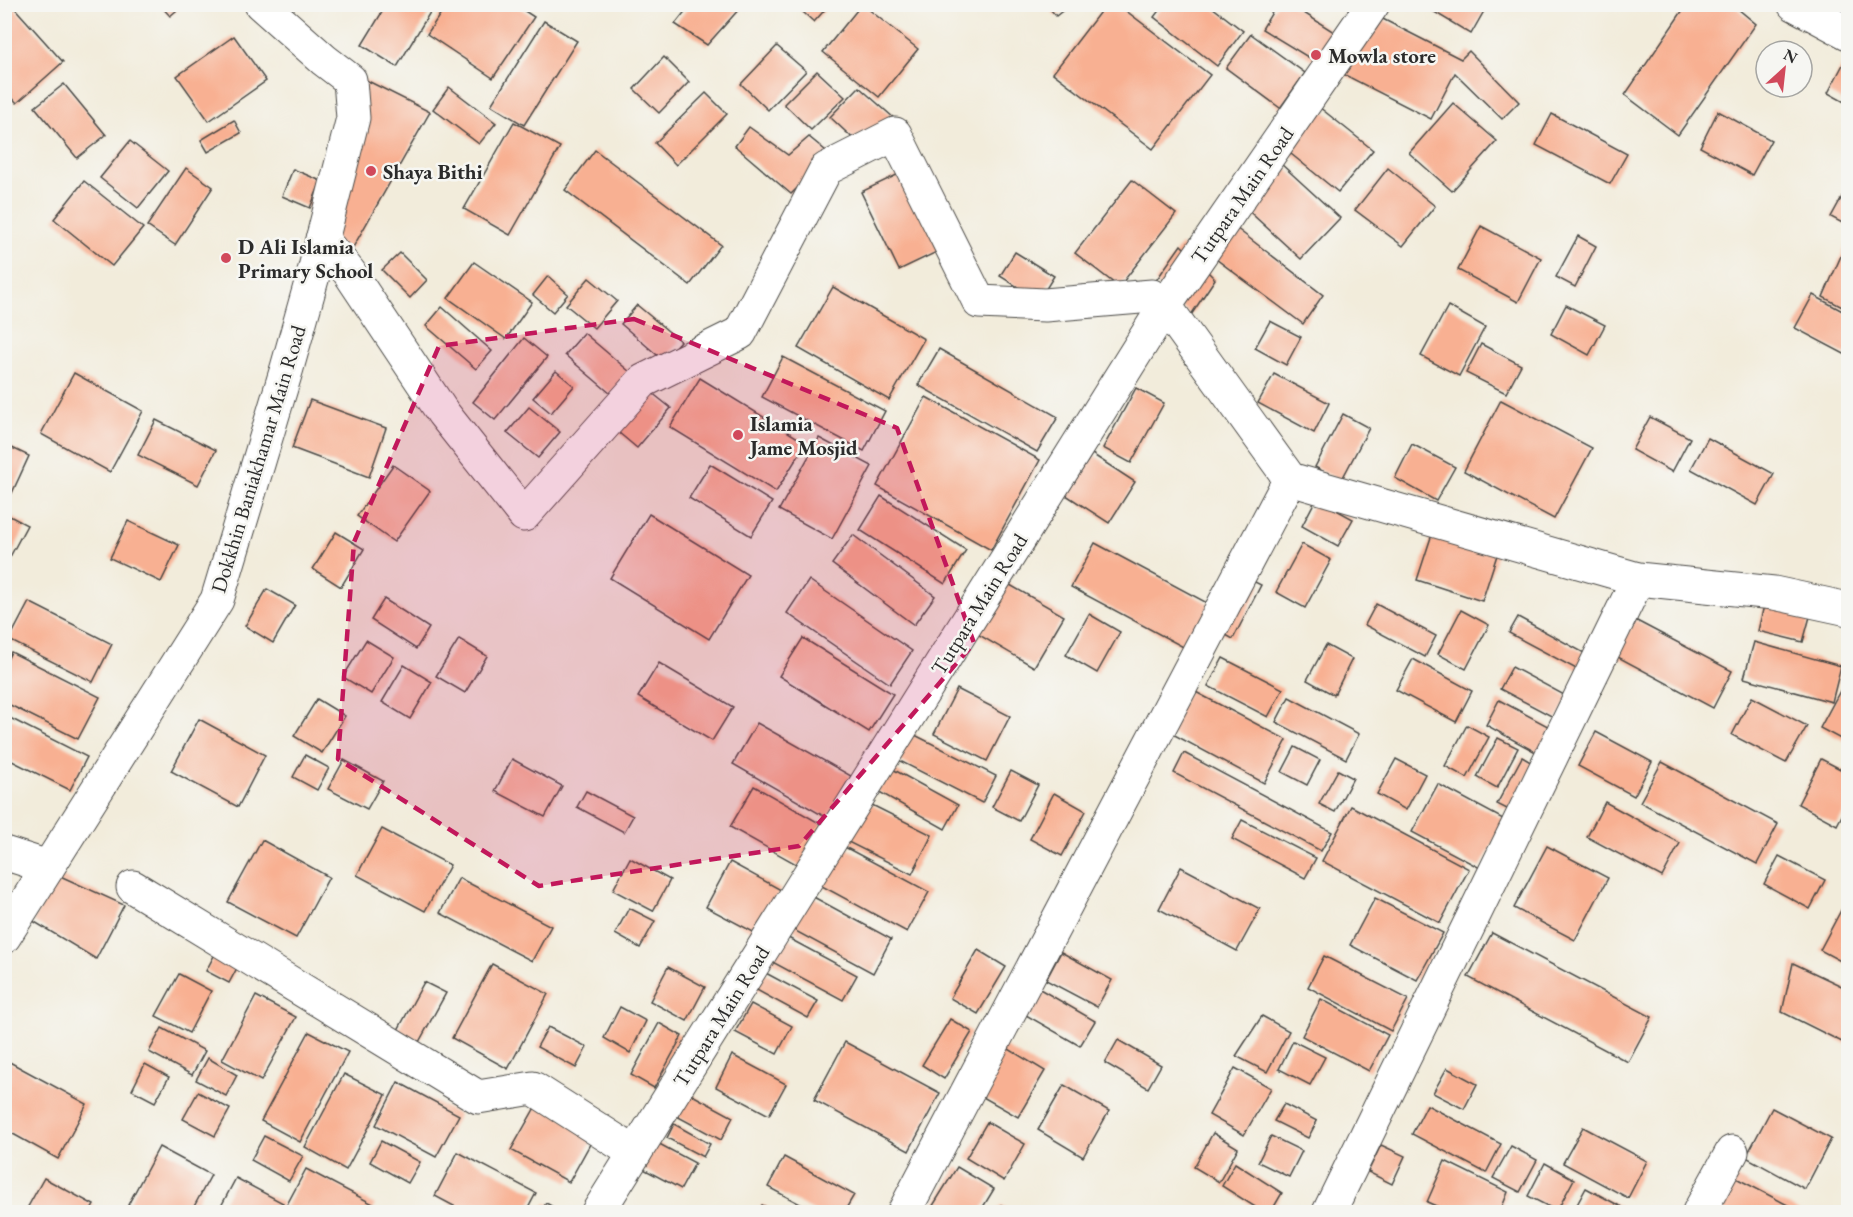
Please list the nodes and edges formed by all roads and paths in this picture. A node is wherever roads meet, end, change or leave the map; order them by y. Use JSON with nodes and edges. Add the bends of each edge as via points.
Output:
{"nodes":[{"id":1,"x":261,"y":4,"type":"edge"},
{"id":2,"x":1373,"y":4,"type":"edge"},
{"id":3,"x":1794,"y":4,"type":"edge"},
{"id":4,"x":1848,"y":33,"type":"edge"},
{"id":5,"x":322,"y":239,"type":"junction"},
{"id":6,"x":1159,"y":301,"type":"junction"},
{"id":7,"x":1290,"y":479,"type":"junction"},
{"id":8,"x":1638,"y":579,"type":"junction"},
{"id":9,"x":1848,"y":609,"type":"edge"},
{"id":10,"x":4,"y":853,"type":"edge"},
{"id":11,"x":48,"y":867,"type":"junction"},
{"id":12,"x":134,"y":886,"type":"dead end"},
{"id":13,"x":4,"y":937,"type":"edge"},
{"id":14,"x":1732,"y":1152,"type":"dead end"},
{"id":15,"x":635,"y":1153,"type":"junction"},
{"id":16,"x":598,"y":1212,"type":"edge"},
{"id":17,"x":906,"y":1212,"type":"edge"},
{"id":18,"x":1329,"y":1212,"type":"edge"},
{"id":19,"x":1699,"y":1212,"type":"edge"}],
"edges":[{"from":1,"to":5,"type":"street","name":"Dokkhin Baniakhamar Main Road","via":[[350,80],[353,118]]},
{"from":2,"to":6,"type":"street","name":"Tutpara Main Road"},
{"from":3,"to":4,"type":"street"},
{"from":5,"to":6,"type":"street","via":[[349,272],[443,413],[524,514],[643,381],[740,333],[826,169],[895,134],[979,302],[1045,305]]},
{"from":5,"to":11,"type":"street","name":"Dokkhin Baniakhamar Main Road","via":[[217,600]]},
{"from":6,"to":7,"type":"street"},
{"from":6,"to":15,"type":"street","name":"Tutpara Main Road"},
{"from":7,"to":8,"type":"street"},
{"from":7,"to":17,"type":"street"},
{"from":8,"to":9,"type":"street","via":[[1774,593]]},
{"from":8,"to":18,"type":"street"},
{"from":10,"to":11,"type":"street"},
{"from":11,"to":13,"type":"street","name":"Dokkhin Baniakhamar Main Road"},
{"from":12,"to":15,"type":"street","via":[[478,1097],[533,1088]]},
{"from":14,"to":19,"type":"street"},
{"from":15,"to":16,"type":"street","name":"Tutpara Main Road"}]}
